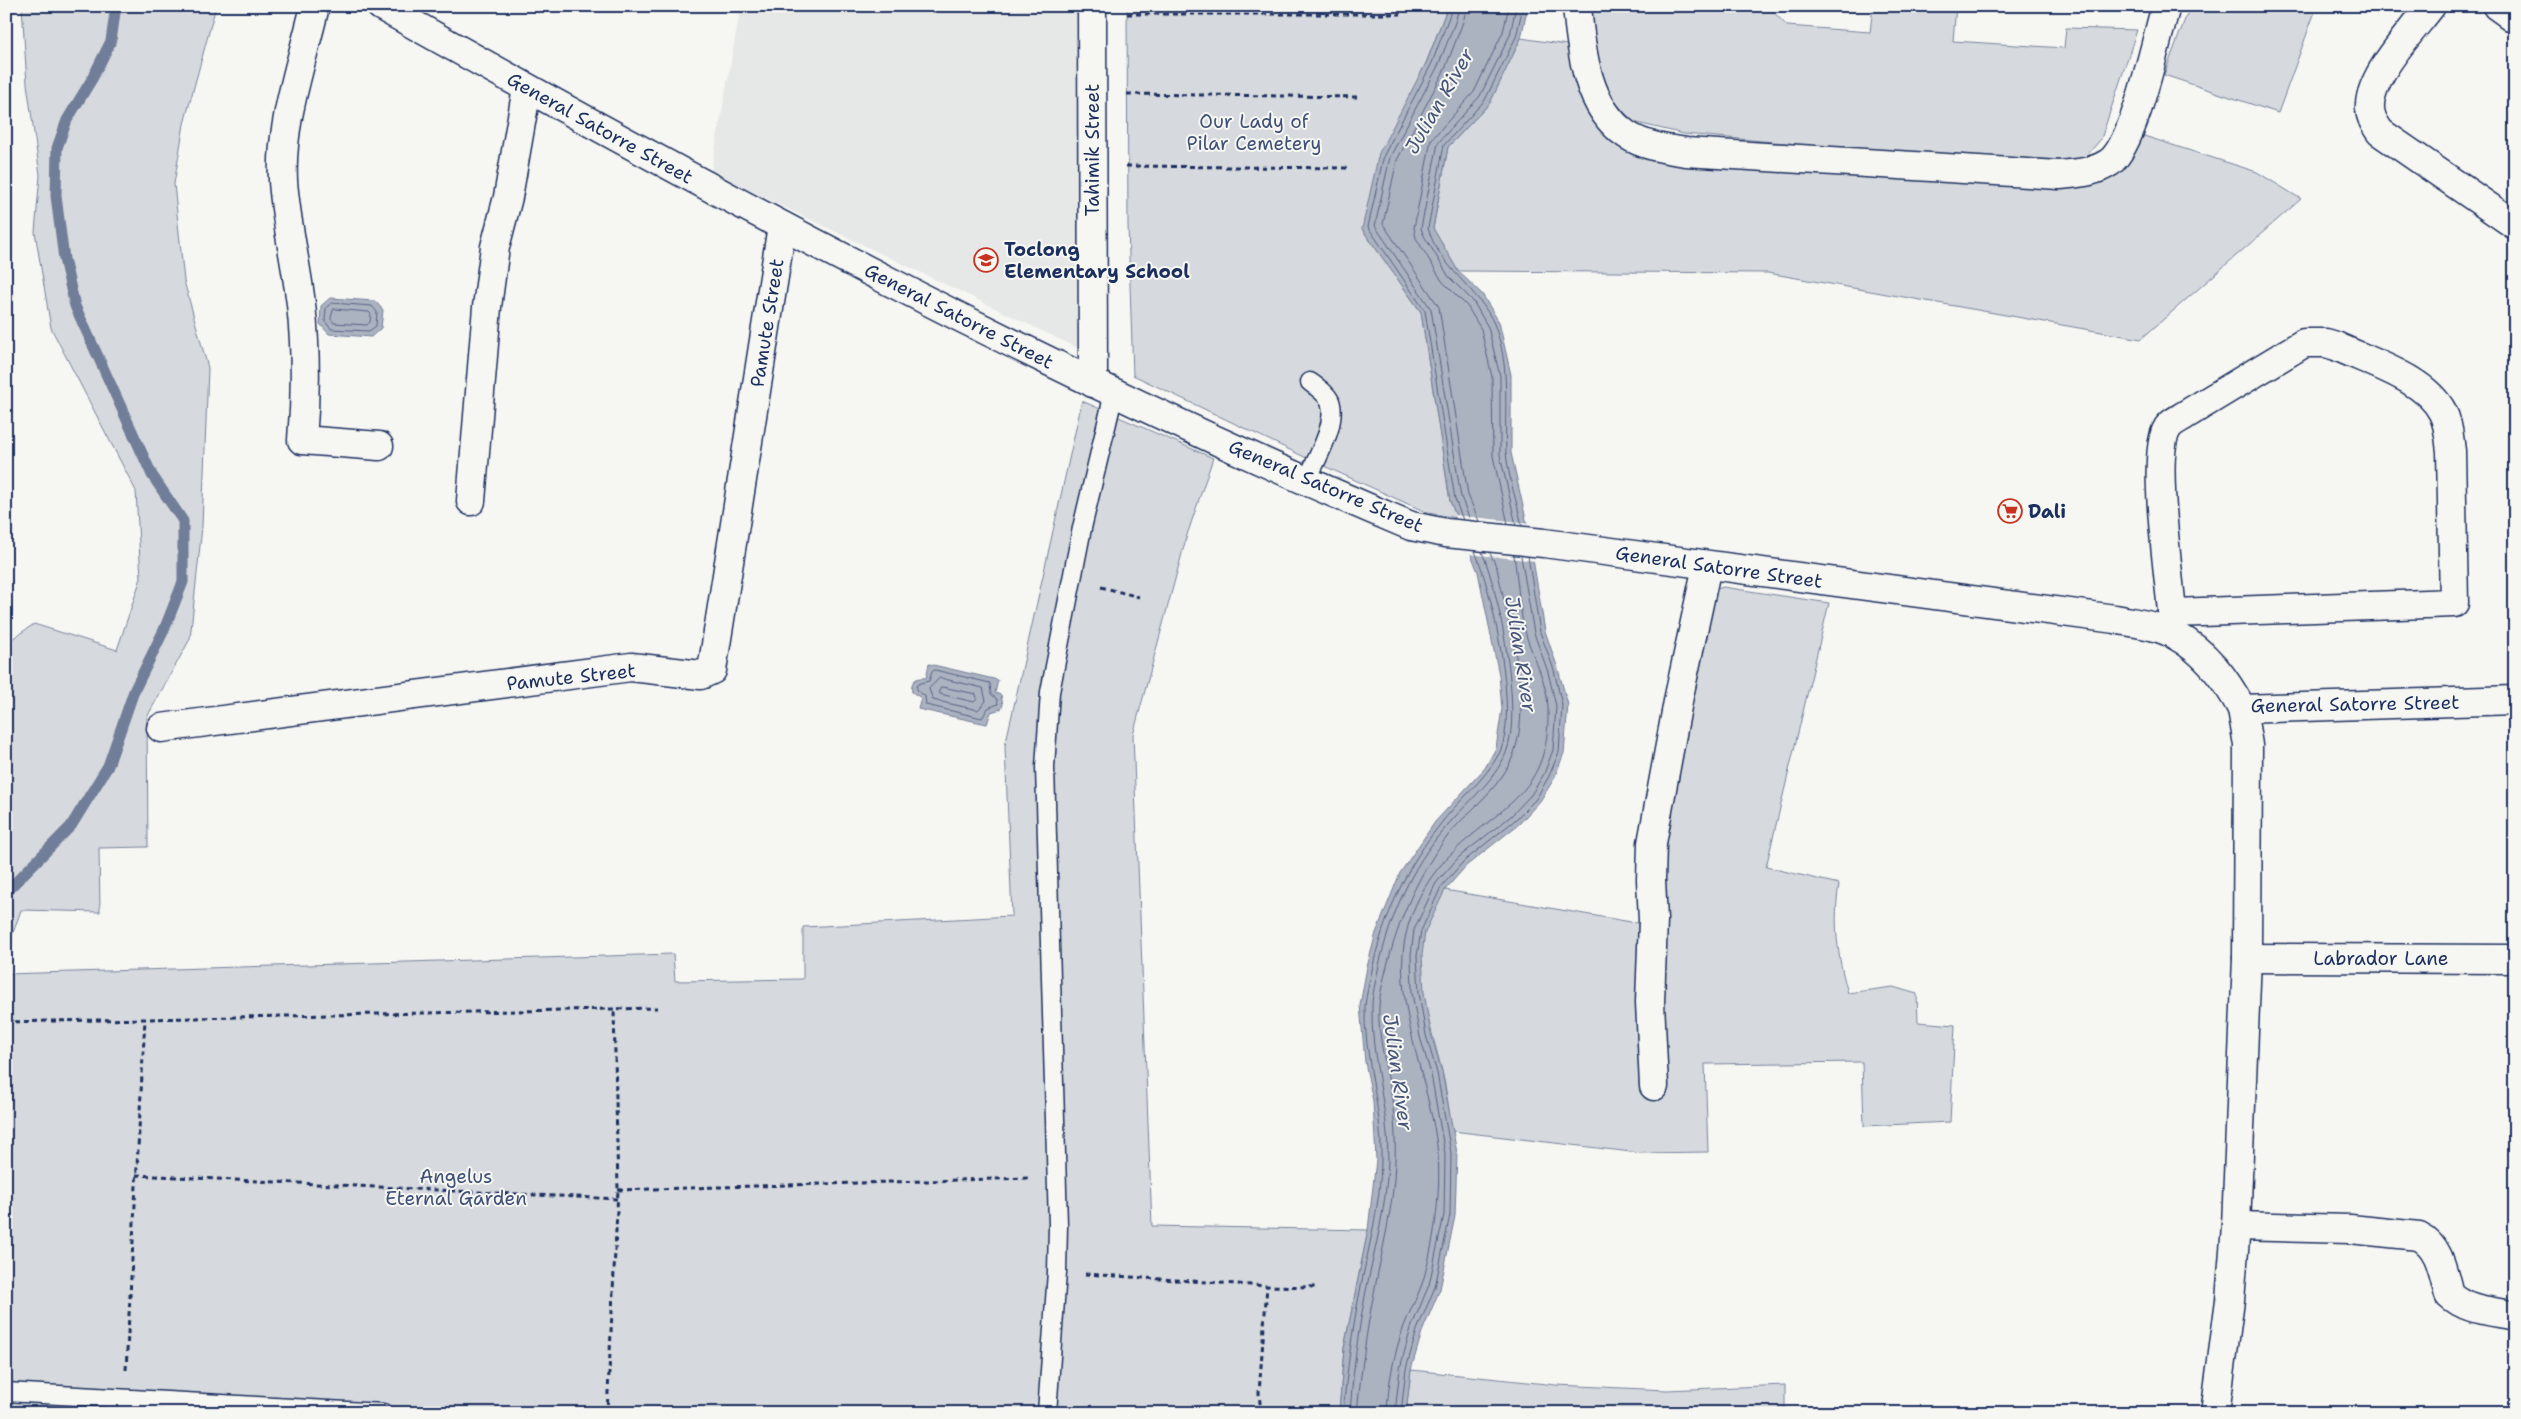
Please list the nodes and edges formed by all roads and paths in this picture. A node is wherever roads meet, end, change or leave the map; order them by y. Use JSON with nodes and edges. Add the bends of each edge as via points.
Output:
{"nodes":[{"id":1,"x":315,"y":6,"type":"edge"},
{"id":2,"x":380,"y":6,"type":"edge"},
{"id":3,"x":1577,"y":6,"type":"edge"},
{"id":4,"x":2166,"y":6,"type":"edge"},
{"id":5,"x":2431,"y":6,"type":"edge"},
{"id":6,"x":2497,"y":6,"type":"edge"},
{"id":7,"x":1092,"y":10,"type":"edge"},
{"id":8,"x":1401,"y":14,"type":"dead end"},
{"id":9,"x":2515,"y":20,"type":"edge"},
{"id":10,"x":527,"y":88,"type":"junction"},
{"id":11,"x":1092,"y":93,"type":"junction"},
{"id":12,"x":1359,"y":97,"type":"dead end"},
{"id":13,"x":1092,"y":166,"type":"junction"},
{"id":14,"x":1348,"y":168,"type":"dead end"},
{"id":15,"x":2515,"y":225,"type":"edge"},
{"id":16,"x":782,"y":226,"type":"junction"},
{"id":17,"x":1310,"y":382,"type":"dead end"},
{"id":18,"x":1103,"y":388,"type":"junction"},
{"id":19,"x":379,"y":446,"type":"dead end"},
{"id":20,"x":1307,"y":480,"type":"junction"},
{"id":21,"x":471,"y":501,"type":"dead end"},
{"id":22,"x":1707,"y":566,"type":"junction"},
{"id":23,"x":1072,"y":580,"type":"junction"},
{"id":24,"x":1139,"y":597,"type":"dead end"},
{"id":25,"x":2174,"y":624,"type":"junction"},
{"id":26,"x":2515,"y":700,"type":"edge"},
{"id":27,"x":2242,"y":709,"type":"junction"},
{"id":28,"x":160,"y":728,"type":"dead end"},
{"id":29,"x":2247,"y":958,"type":"junction"},
{"id":30,"x":2515,"y":959,"type":"edge"},
{"id":31,"x":657,"y":1008,"type":"dead end"},
{"id":32,"x":614,"y":1009,"type":"junction"},
{"id":33,"x":145,"y":1019,"type":"junction"},
{"id":34,"x":6,"y":1022,"type":"edge"},
{"id":35,"x":1654,"y":1086,"type":"dead end"},
{"id":36,"x":136,"y":1175,"type":"junction"},
{"id":37,"x":1056,"y":1177,"type":"junction"},
{"id":38,"x":618,"y":1190,"type":"junction"},
{"id":39,"x":617,"y":1199,"type":"junction"},
{"id":40,"x":2236,"y":1226,"type":"junction"},
{"id":41,"x":1057,"y":1272,"type":"junction"},
{"id":42,"x":1267,"y":1286,"type":"junction"},
{"id":43,"x":1318,"y":1287,"type":"dead end"},
{"id":44,"x":2515,"y":1316,"type":"edge"},
{"id":45,"x":6,"y":1392,"type":"edge"},
{"id":46,"x":125,"y":1398,"type":"junction"},
{"id":47,"x":383,"y":1412,"type":"edge"},
{"id":48,"x":392,"y":1413,"type":"edge"},
{"id":49,"x":607,"y":1413,"type":"edge"},
{"id":50,"x":1047,"y":1413,"type":"edge"},
{"id":51,"x":1261,"y":1413,"type":"edge"},
{"id":52,"x":2215,"y":1413,"type":"edge"}],
"edges":[{"from":1,"to":19,"type":"street","via":[[286,130],[283,181],[305,351],[302,440]]},
{"from":2,"to":10,"type":"street","name":"General Satorre Street"},
{"from":3,"to":4,"type":"street","via":[[1591,86],[1607,118],[1628,136],[1656,147],[1686,152],[2059,175],[2089,173],[2111,161],[2126,138],[2138,108]]},
{"from":5,"to":15,"type":"street","via":[[2372,91],[2371,119],[2380,132]]},
{"from":6,"to":9,"type":"street"},
{"from":7,"to":8,"type":"path"},
{"from":7,"to":11,"type":"street","name":"Tahimik Street"},
{"from":10,"to":16,"type":"street","name":"General Satorre Street"},
{"from":10,"to":21,"type":"street","via":[[508,197],[495,247]]},
{"from":11,"to":12,"type":"path"},
{"from":11,"to":13,"type":"street","name":"Tahimik Street"},
{"from":13,"to":14,"type":"path"},
{"from":13,"to":18,"type":"street","name":"Tahimik Street"},
{"from":16,"to":18,"type":"street","name":"General Satorre Street"},
{"from":16,"to":28,"type":"street","name":"Pamute Street","via":[[712,670],[701,675],[631,667]]},
{"from":17,"to":20,"type":"lane","via":[[1329,400],[1332,412],[1331,424]]},
{"from":18,"to":20,"type":"street","name":"General Satorre Street"},
{"from":18,"to":23,"type":"lane"},
{"from":20,"to":22,"type":"street","name":"General Satorre Street","via":[[1411,526]]},
{"from":22,"to":25,"type":"street","name":"General Satorre Street"},
{"from":22,"to":35,"type":"street","via":[[1652,843],[1650,1002]]},
{"from":23,"to":24,"type":"path"},
{"from":23,"to":37,"type":"lane","via":[[1050,692],[1045,767]]},
{"from":25,"to":25,"type":"street","via":[[2160,471],[2162,442],[2167,428],[2304,343],[2336,346],[2414,382],[2432,396],[2443,413],[2451,451],[2454,603]]},
{"from":25,"to":27,"type":"street","name":"General Satorre Street","via":[[2225,679]]},
{"from":26,"to":27,"type":"street","name":"General Satorre Street"},
{"from":27,"to":29,"type":"street","via":[[2248,745]]},
{"from":29,"to":30,"type":"street","name":"Labrador Lane"},
{"from":29,"to":40,"type":"street"},
{"from":31,"to":32,"type":"path"},
{"from":32,"to":33,"type":"path"},
{"from":32,"to":38,"type":"path"},
{"from":33,"to":34,"type":"path"},
{"from":33,"to":36,"type":"path"},
{"from":36,"to":39,"type":"path"},
{"from":36,"to":46,"type":"path"},
{"from":37,"to":38,"type":"path"},
{"from":37,"to":41,"type":"lane"},
{"from":38,"to":39,"type":"path"},
{"from":39,"to":49,"type":"path"},
{"from":40,"to":44,"type":"street","via":[[2350,1229],[2419,1236],[2429,1240],[2434,1248],[2449,1294],[2469,1307]]},
{"from":40,"to":52,"type":"street"},
{"from":41,"to":42,"type":"path"},
{"from":41,"to":50,"type":"lane"},
{"from":42,"to":43,"type":"path"},
{"from":42,"to":51,"type":"path","via":[[1260,1375]]},
{"from":45,"to":46,"type":"lane"},
{"from":46,"to":47,"type":"lane"},
{"from":47,"to":48,"type":"lane"}]}
